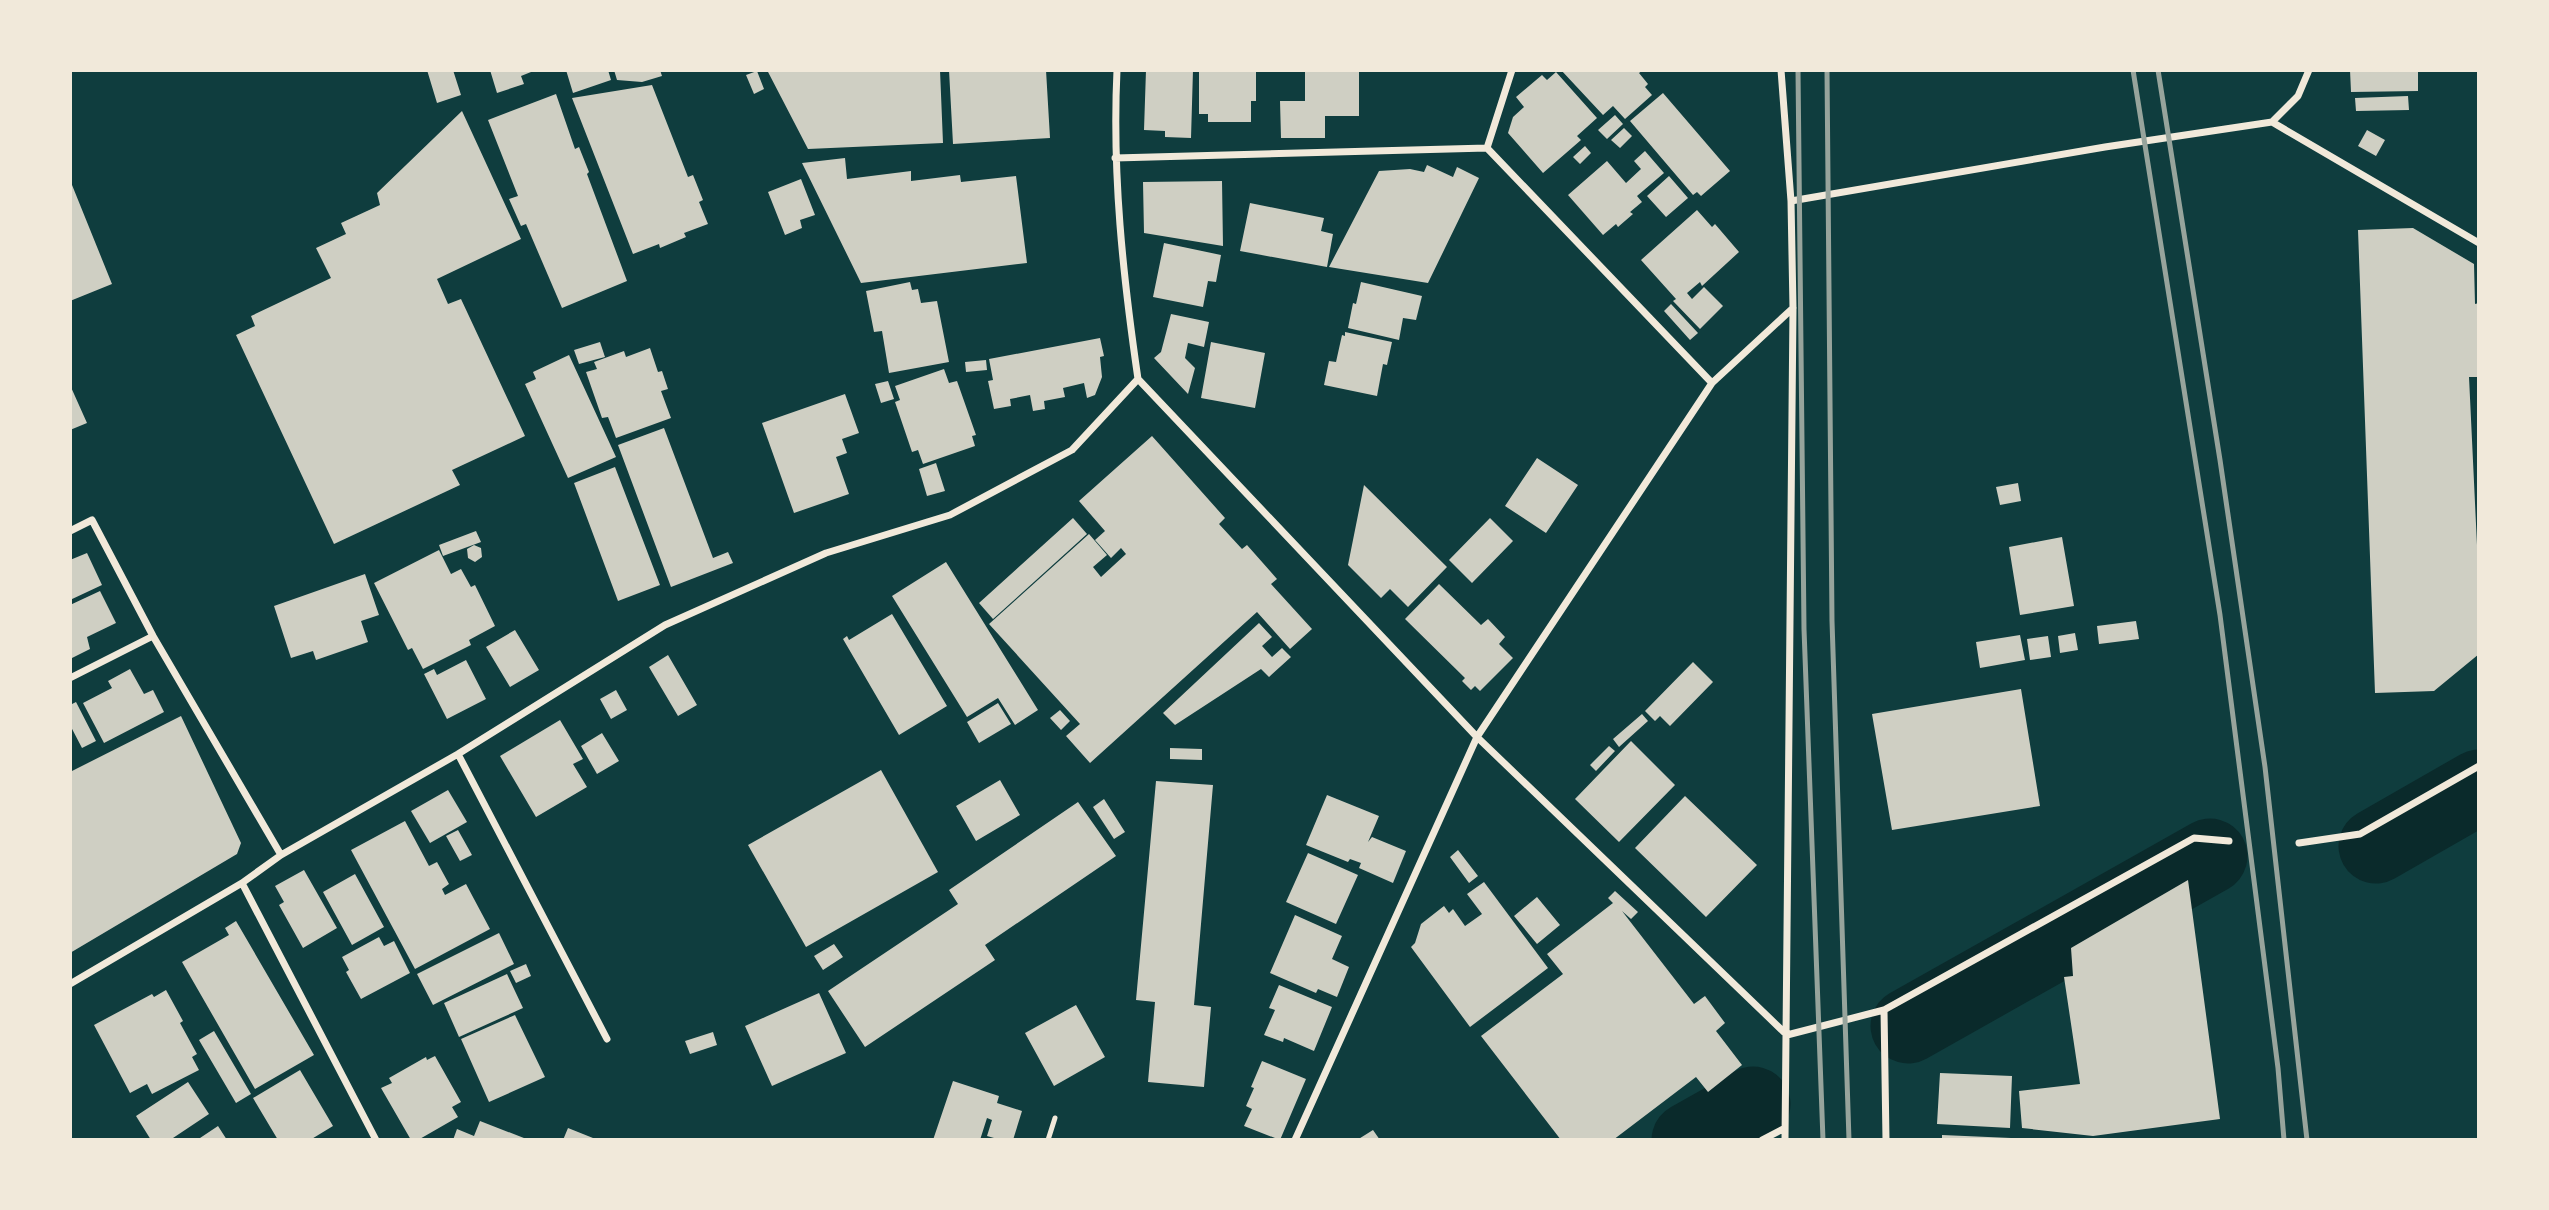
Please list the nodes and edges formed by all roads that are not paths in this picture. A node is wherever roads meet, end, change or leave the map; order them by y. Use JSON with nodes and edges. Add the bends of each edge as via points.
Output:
{"nodes":[{"id":1,"x":1117,"y":70,"type":"edge"},
{"id":2,"x":1513,"y":70,"type":"edge"},
{"id":3,"x":1781,"y":70,"type":"edge"},
{"id":4,"x":2309,"y":70,"type":"edge"},
{"id":5,"x":2272,"y":122,"type":"junction"},
{"id":6,"x":1487,"y":148,"type":"junction"},
{"id":7,"x":1115,"y":158,"type":"junction"},
{"id":8,"x":1791,"y":201,"type":"junction"},
{"id":9,"x":2479,"y":243,"type":"edge"},
{"id":10,"x":1793,"y":308,"type":"junction"},
{"id":11,"x":1138,"y":379,"type":"junction"},
{"id":12,"x":1712,"y":383,"type":"junction"},
{"id":13,"x":70,"y":531,"type":"edge"},
{"id":14,"x":153,"y":636,"type":"junction"},
{"id":15,"x":70,"y":678,"type":"edge"},
{"id":16,"x":1477,"y":737,"type":"junction"},
{"id":17,"x":458,"y":754,"type":"junction"},
{"id":18,"x":2479,"y":766,"type":"edge"},
{"id":19,"x":2229,"y":841,"type":"dead end"},
{"id":20,"x":2299,"y":843,"type":"dead end"},
{"id":21,"x":281,"y":855,"type":"junction"},
{"id":22,"x":242,"y":883,"type":"junction"},
{"id":23,"x":70,"y":984,"type":"edge"},
{"id":24,"x":1884,"y":1010,"type":"junction"},
{"id":25,"x":1787,"y":1035,"type":"junction"},
{"id":26,"x":607,"y":1039,"type":"dead end"},
{"id":27,"x":1055,"y":1118,"type":"dead end"},
{"id":28,"x":1785,"y":1128,"type":"junction"},
{"id":29,"x":376,"y":1140,"type":"edge"},
{"id":30,"x":1048,"y":1140,"type":"edge"},
{"id":31,"x":1295,"y":1140,"type":"edge"},
{"id":32,"x":1762,"y":1140,"type":"edge"},
{"id":33,"x":1785,"y":1140,"type":"edge"},
{"id":34,"x":1886,"y":1140,"type":"edge"}],
"edges":[{"from":1,"to":7,"type":"street"},
{"from":2,"to":6,"type":"street"},
{"from":3,"to":8,"type":"street"},
{"from":4,"to":5,"type":"street","via":[[2298,96]]},
{"from":5,"to":8,"type":"street"},
{"from":5,"to":9,"type":"street"},
{"from":6,"to":7,"type":"street"},
{"from":6,"to":12,"type":"street"},
{"from":7,"to":11,"type":"street"},
{"from":8,"to":10,"type":"street"},
{"from":10,"to":12,"type":"street"},
{"from":10,"to":25,"type":"street"},
{"from":11,"to":16,"type":"street"},
{"from":11,"to":17,"type":"street","via":[[1072,450],[950,514],[826,553],[665,625]]},
{"from":12,"to":16,"type":"street"},
{"from":13,"to":14,"type":"street","via":[[92,520]]},
{"from":14,"to":15,"type":"street"},
{"from":14,"to":21,"type":"street"},
{"from":16,"to":25,"type":"street"},
{"from":16,"to":31,"type":"street"},
{"from":17,"to":21,"type":"street"},
{"from":17,"to":26,"type":"street"},
{"from":18,"to":20,"type":"street","via":[[2360,834]]},
{"from":19,"to":24,"type":"street","via":[[2194,838]]},
{"from":21,"to":22,"type":"street"},
{"from":22,"to":23,"type":"street"},
{"from":22,"to":29,"type":"street"},
{"from":24,"to":25,"type":"street"},
{"from":24,"to":34,"type":"street"},
{"from":25,"to":28,"type":"street"},
{"from":27,"to":30,"type":"lane"},
{"from":28,"to":32,"type":"street"},
{"from":28,"to":33,"type":"street"}]}
